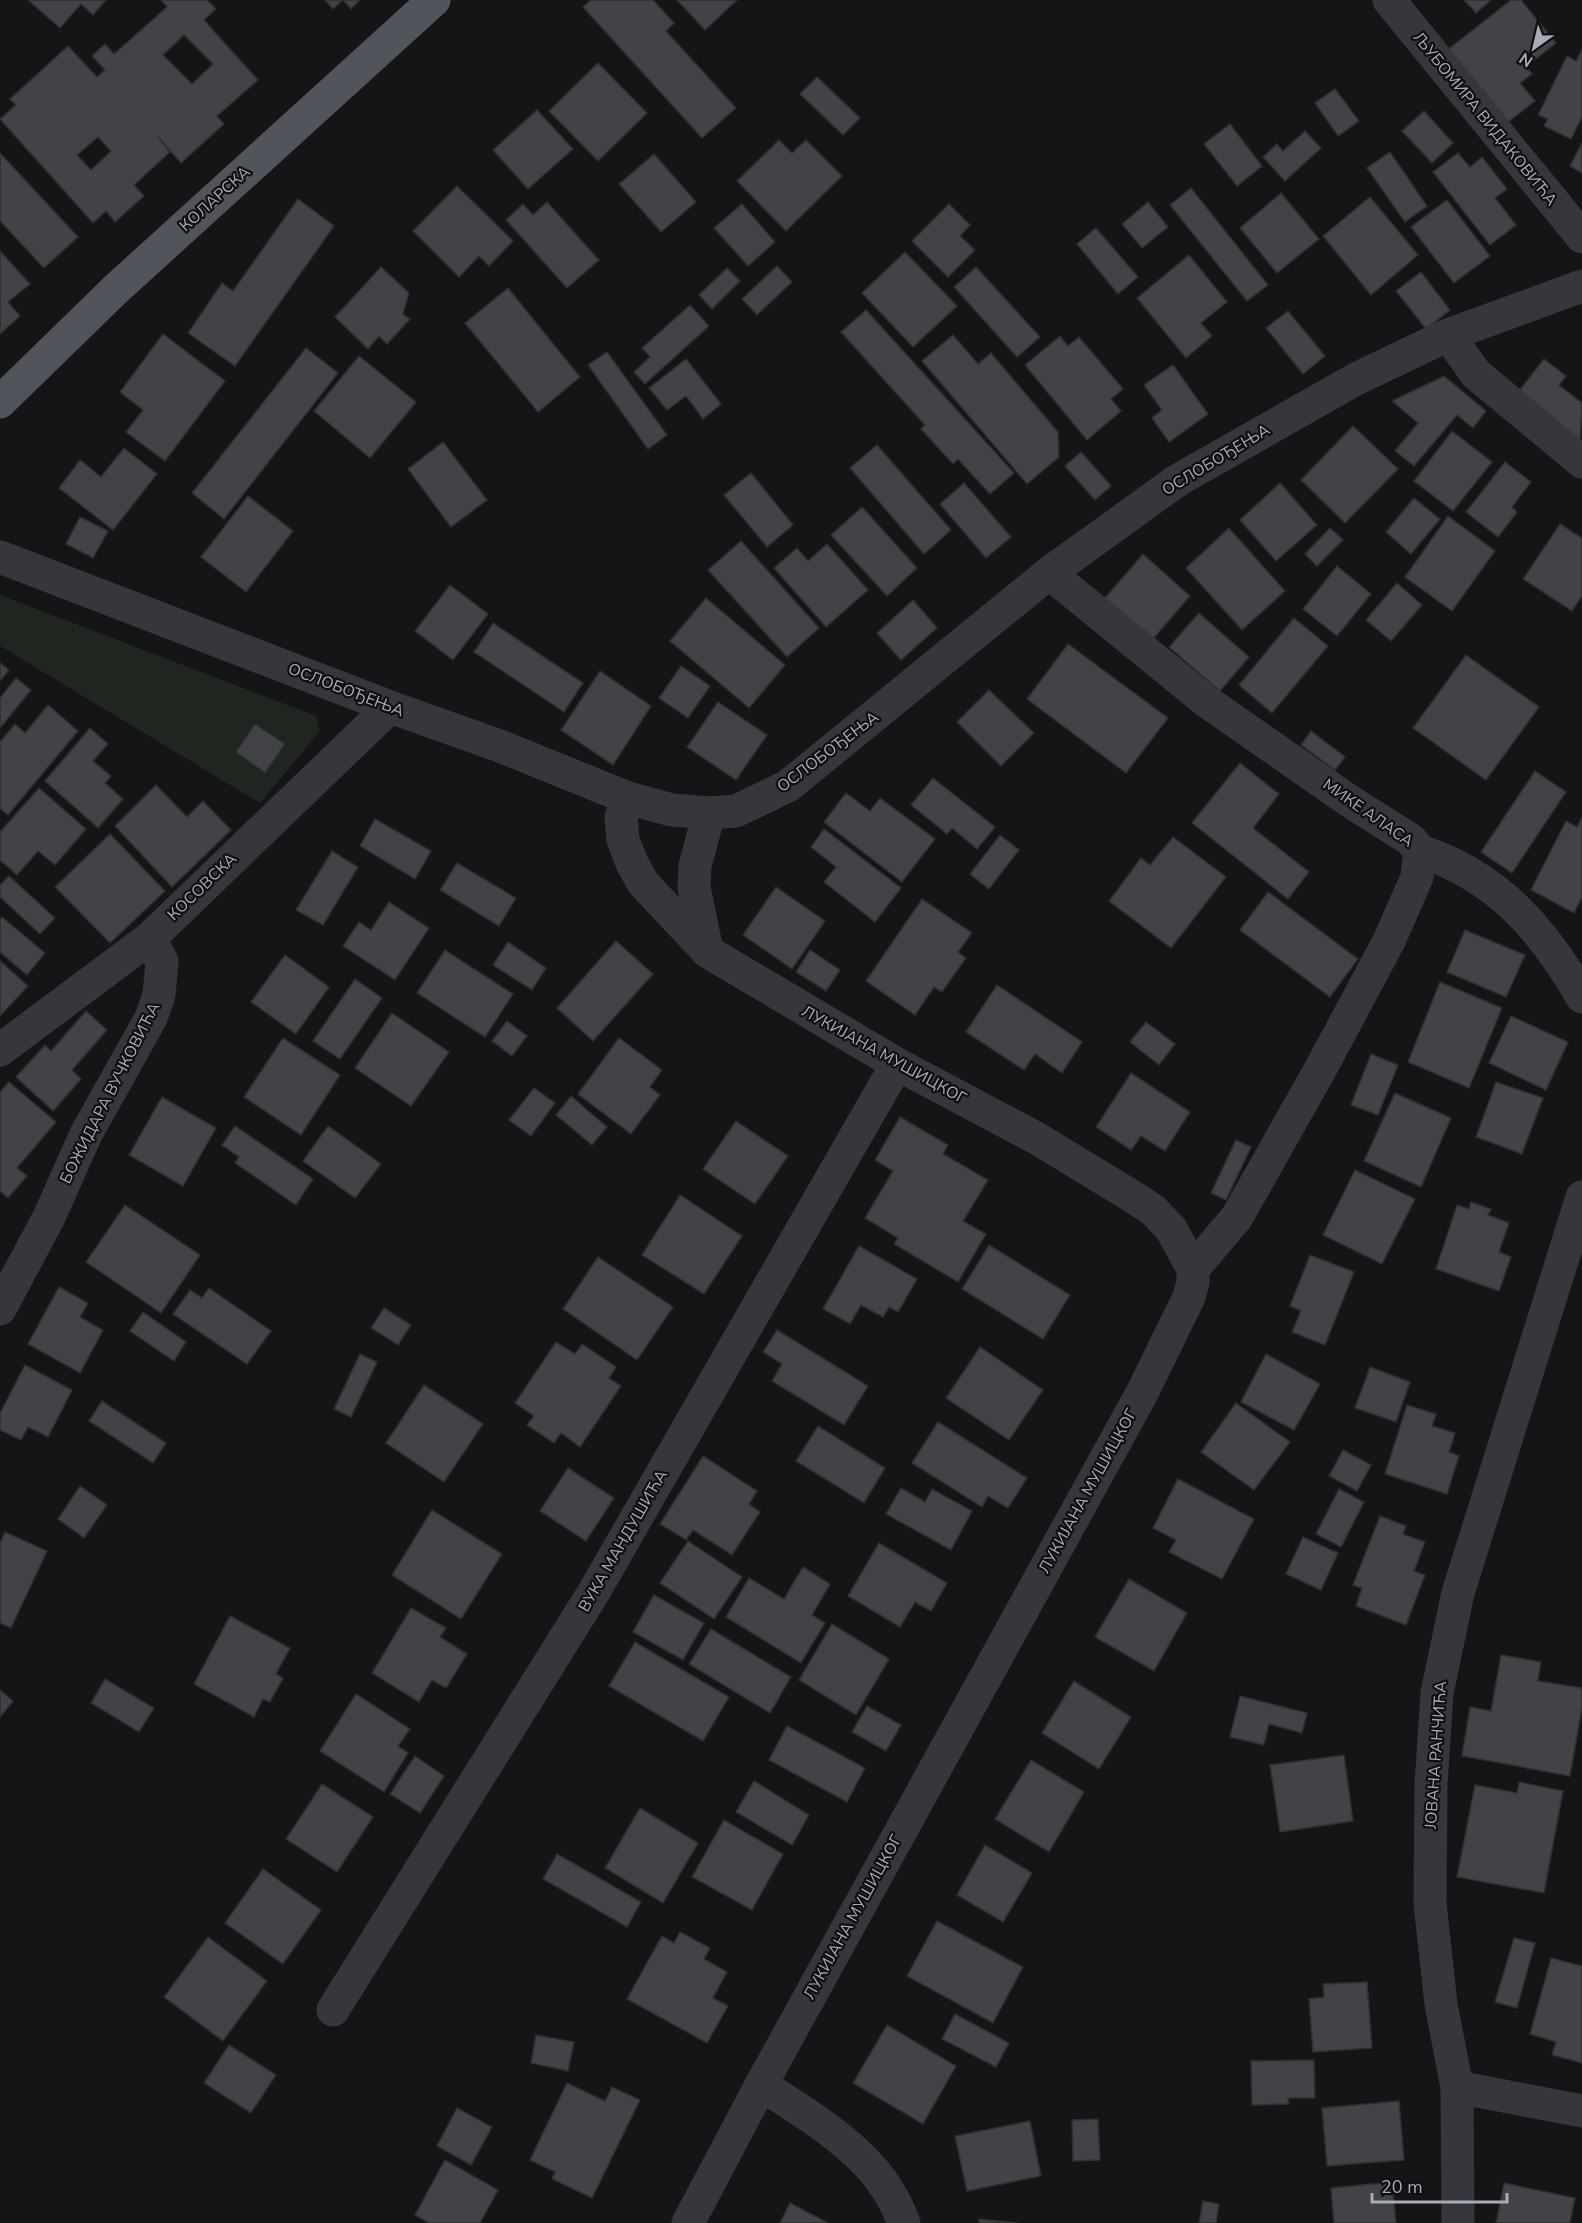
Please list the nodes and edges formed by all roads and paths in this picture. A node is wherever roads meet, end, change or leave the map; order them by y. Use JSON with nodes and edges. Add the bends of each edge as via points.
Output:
{"nodes":[{"id":1,"x":434,"y":0,"type":"edge"},
{"id":2,"x":1389,"y":0,"type":"edge"},
{"id":3,"x":1582,"y":237,"type":"edge"},
{"id":4,"x":1582,"y":286,"type":"edge"},
{"id":5,"x":1448,"y":335,"type":"junction"},
{"id":6,"x":0,"y":402,"type":"edge"},
{"id":7,"x":1582,"y":462,"type":"edge"},
{"id":8,"x":0,"y":557,"type":"edge"},
{"id":9,"x":1049,"y":573,"type":"junction"},
{"id":10,"x":390,"y":707,"type":"junction"},
{"id":11,"x":628,"y":798,"type":"junction"},
{"id":12,"x":709,"y":813,"type":"junction"},
{"id":13,"x":1420,"y":851,"type":"junction"},
{"id":14,"x":150,"y":938,"type":"junction"},
{"id":15,"x":708,"y":952,"type":"junction"},
{"id":16,"x":1582,"y":997,"type":"edge"},
{"id":17,"x":0,"y":1050,"type":"edge"},
{"id":18,"x":897,"y":1064,"type":"junction"},
{"id":19,"x":1582,"y":1197,"type":"edge"},
{"id":20,"x":1193,"y":1269,"type":"junction"},
{"id":21,"x":0,"y":1309,"type":"edge"},
{"id":22,"x":333,"y":2010,"type":"dead end"},
{"id":23,"x":761,"y":2085,"type":"junction"},
{"id":24,"x":1457,"y":2087,"type":"junction"},
{"id":25,"x":1582,"y":2111,"type":"edge"},
{"id":26,"x":688,"y":2223,"type":"edge"},
{"id":27,"x":904,"y":2223,"type":"edge"},
{"id":28,"x":1458,"y":2223,"type":"edge"}],
"edges":[{"from":1,"to":6,"type":"main road","name":"КОЛАРСКА","via":[[116,289]]},
{"from":2,"to":3,"type":"street","name":"ЉУБОМИРА ВИДАКОВИЋА"},
{"from":4,"to":5,"type":"street","name":"ОСЛОБОЂЕЊА"},
{"from":5,"to":7,"type":"street","via":[[1476,374]]},
{"from":5,"to":9,"type":"street","name":"ОСЛОБОЂЕЊА","via":[[1356,379],[1178,480]]},
{"from":8,"to":10,"type":"street","name":"ОСЛОБОЂЕЊА"},
{"from":9,"to":12,"type":"street","name":"ОСЛОБОЂЕЊА","via":[[788,786],[736,810]]},
{"from":9,"to":13,"type":"street","name":"МИКЕ АЛАСА","via":[[1206,701],[1411,840]]},
{"from":10,"to":11,"type":"street","name":"ОСЛОБОЂЕЊА"},
{"from":10,"to":14,"type":"street","name":"КОСОВСКА"},
{"from":11,"to":12,"type":"street","name":"ОСЛОБОЂЕЊА","via":[[672,810]]},
{"from":11,"to":15,"type":"street","name":"ЛУКИЈАНА МУШИЦКОГ","via":[[621,818],[623,840],[632,863],[644,883]]},
{"from":12,"to":15,"type":"street","via":[[695,866],[694,887]]},
{"from":13,"to":16,"type":"street","via":[[1486,883],[1525,916],[1559,957]]},
{"from":13,"to":20,"type":"street","name":"МИКЕ АЛАСА","via":[[1417,877],[1389,941],[1321,1068],[1237,1217]]},
{"from":14,"to":17,"type":"street","name":"КОСОВСКА"},
{"from":14,"to":21,"type":"street","name":"БОЖИДАРА ВУЧКОВИЋА","via":[[162,962],[159,995],[150,1018],[86,1134],[49,1217]]},
{"from":15,"to":18,"type":"street","name":"ЛУКИЈАНА МУШИЦКОГ"},
{"from":18,"to":20,"type":"street","name":"ЛУКИЈАНА МУШИЦКОГ","via":[[1038,1140],[1153,1210],[1171,1229]]},
{"from":18,"to":22,"type":"street","name":"ВУКА МАНДУШИЋА","via":[[595,1590]]},
{"from":19,"to":24,"type":"street","name":"ЈОВАНА РАНЧИЋА","via":[[1458,1593],[1437,1693],[1430,1903],[1441,2004]]},
{"from":20,"to":23,"type":"street","name":"ЛУКИЈАНА МУШИЦКОГ","via":[[1189,1297],[1142,1392]]},
{"from":23,"to":26,"type":"street","name":"ЛУКИЈАНА МУШИЦКОГ"},
{"from":23,"to":27,"type":"street","via":[[809,2116],[868,2166],[890,2193]]},
{"from":24,"to":25,"type":"street"},
{"from":24,"to":28,"type":"street","name":"ЈОВАНА РАНЧИЋА"}]}
